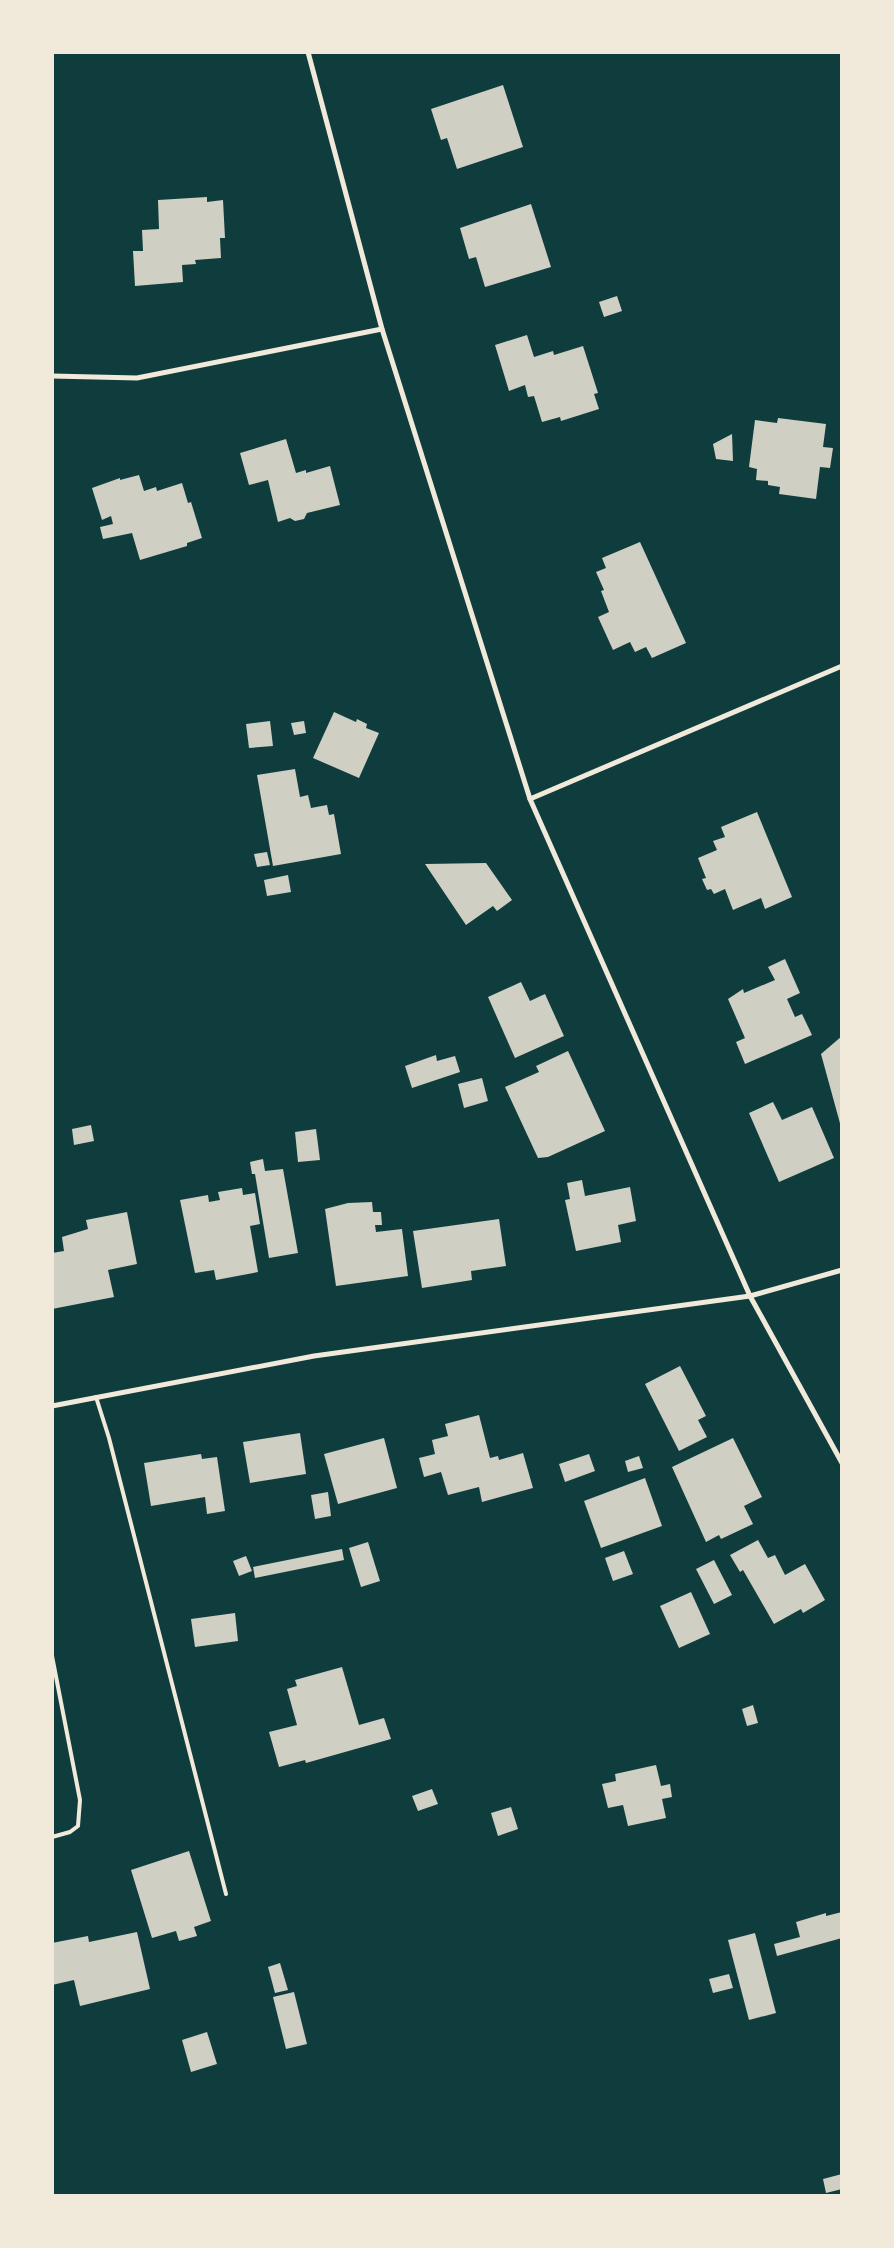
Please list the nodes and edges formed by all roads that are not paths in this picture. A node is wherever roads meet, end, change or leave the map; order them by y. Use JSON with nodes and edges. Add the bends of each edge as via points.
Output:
{"nodes":[{"id":1,"x":308,"y":52,"type":"edge"},
{"id":2,"x":382,"y":329,"type":"junction"},
{"id":3,"x":52,"y":376,"type":"edge"},
{"id":4,"x":842,"y":666,"type":"edge"},
{"id":5,"x":530,"y":799,"type":"junction"},
{"id":6,"x":842,"y":1270,"type":"edge"},
{"id":7,"x":750,"y":1296,"type":"junction"},
{"id":8,"x":96,"y":1397,"type":"junction"},
{"id":9,"x":52,"y":1406,"type":"edge"},
{"id":10,"x":842,"y":1464,"type":"edge"},
{"id":11,"x":52,"y":1656,"type":"edge"},
{"id":12,"x":52,"y":1837,"type":"edge"},
{"id":13,"x":226,"y":1894,"type":"dead end"}],
"edges":[{"from":1,"to":2,"type":"street"},
{"from":2,"to":3,"type":"street","via":[[137,378]]},
{"from":2,"to":5,"type":"street"},
{"from":4,"to":5,"type":"street"},
{"from":5,"to":7,"type":"street"},
{"from":6,"to":7,"type":"street"},
{"from":7,"to":8,"type":"street","via":[[314,1356]]},
{"from":7,"to":10,"type":"street"},
{"from":8,"to":9,"type":"street"},
{"from":8,"to":13,"type":"lane"},
{"from":11,"to":12,"type":"lane","via":[[80,1800],[78,1826]]}]}
